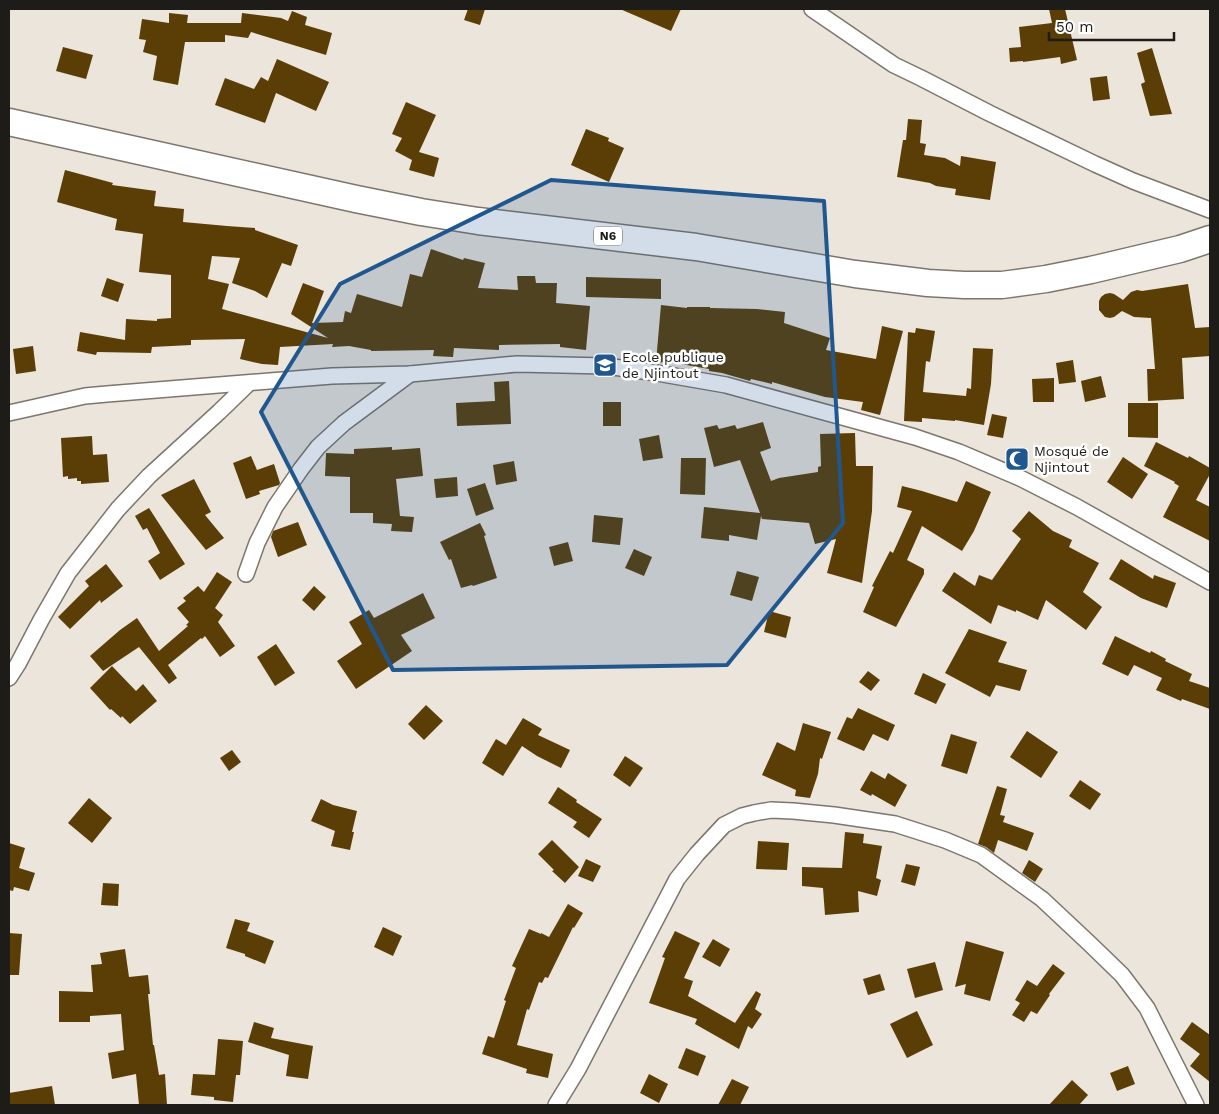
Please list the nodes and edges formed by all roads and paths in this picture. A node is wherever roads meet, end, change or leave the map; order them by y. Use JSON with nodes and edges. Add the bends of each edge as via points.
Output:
{"nodes":[{"id":1,"x":812,"y":9,"type":"edge"},
{"id":2,"x":9,"y":122,"type":"edge"},
{"id":3,"x":1210,"y":210,"type":"edge"},
{"id":4,"x":1210,"y":239,"type":"edge"},
{"id":5,"x":410,"y":374,"type":"junction"},
{"id":6,"x":249,"y":382,"type":"junction"},
{"id":7,"x":9,"y":413,"type":"edge"},
{"id":8,"x":246,"y":574,"type":"dead end"},
{"id":9,"x":1210,"y":582,"type":"edge"},
{"id":10,"x":9,"y":678,"type":"edge"},
{"id":11,"x":556,"y":1105,"type":"edge"},
{"id":12,"x":1196,"y":1105,"type":"edge"}],
"edges":[{"from":1,"to":3,"type":"street","via":[[894,64],[929,83],[1095,164]]},
{"from":2,"to":4,"type":"highway","number":"N6","via":[[421,212],[696,247],[928,283],[1002,285],[1046,279]]},
{"from":5,"to":6,"type":"street"},
{"from":5,"to":8,"type":"street","via":[[344,423],[318,447],[275,507]]},
{"from":5,"to":9,"type":"street","via":[[517,364],[555,364],[606,366],[726,385],[959,452],[1077,507]]},
{"from":6,"to":7,"type":"street","via":[[85,396]]},
{"from":6,"to":10,"type":"street","via":[[118,509],[68,573]]},
{"from":11,"to":12,"type":"street","via":[[677,878],[724,825],[754,813],[793,810],[895,824],[944,840],[981,855],[1042,899],[1122,975],[1147,1008]]}]}
